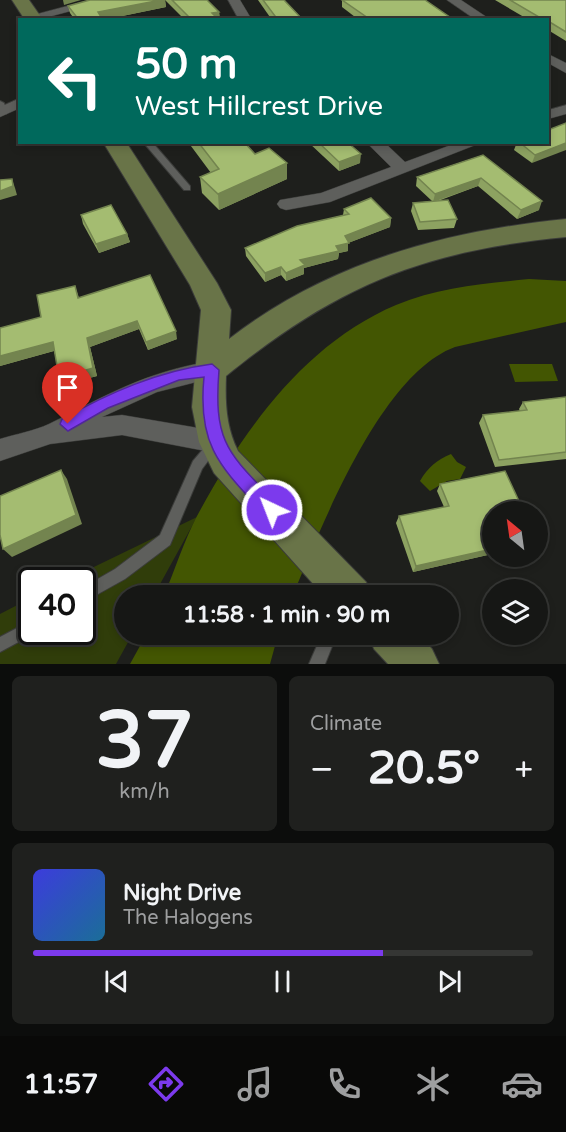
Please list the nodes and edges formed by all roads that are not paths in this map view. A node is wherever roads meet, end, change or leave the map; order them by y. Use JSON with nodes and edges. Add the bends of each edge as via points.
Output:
{"nodes":[{"id":1,"x":20,"y":0,"type":"edge"},
{"id":2,"x":106,"y":0,"type":"edge"},
{"id":3,"x":234,"y":0,"type":"edge"},
{"id":4,"x":453,"y":0,"type":"edge"},
{"id":5,"x":33,"y":18,"type":"edge"},
{"id":6,"x":245,"y":18,"type":"edge"},
{"id":7,"x":481,"y":18,"type":"edge"},
{"id":8,"x":549,"y":59,"type":"edge"},
{"id":9,"x":566,"y":69,"type":"edge"},
{"id":10,"x":18,"y":103,"type":"edge"},
{"id":11,"x":566,"y":109,"type":"edge"},
{"id":12,"x":1,"y":110,"type":"edge"},
{"id":13,"x":549,"y":116,"type":"edge"},
{"id":14,"x":115,"y":144,"type":"edge"},
{"id":15,"x":149,"y":144,"type":"edge"},
{"id":16,"x":376,"y":144,"type":"edge"},
{"id":17,"x":470,"y":144,"type":"edge"},
{"id":18,"x":403,"y":169,"type":"junction"},
{"id":19,"x":187,"y":188,"type":"dead end"},
{"id":20,"x":286,"y":204,"type":"dead end"},
{"id":21,"x":566,"y":228,"type":"edge"},
{"id":22,"x":212,"y":370,"type":"junction"},
{"id":23,"x":50,"y":434,"type":"junction"},
{"id":24,"x":0,"y":450,"type":"edge"},
{"id":25,"x":221,"y":452,"type":"junction"},
{"id":26,"x":341,"y":585,"type":"edge"},
{"id":27,"x":96,"y":588,"type":"edge"},
{"id":28,"x":18,"y":635,"type":"edge"},
{"id":29,"x":0,"y":645,"type":"edge"},
{"id":30,"x":326,"y":645,"type":"edge"},
{"id":31,"x":399,"y":645,"type":"edge"},
{"id":32,"x":319,"y":663,"type":"edge"},
{"id":33,"x":417,"y":664,"type":"edge"}],
"edges":[{"from":1,"to":5,"type":"street"},
{"from":2,"to":5,"type":"street"},
{"from":3,"to":6,"type":"street"},
{"from":4,"to":7,"type":"street"},
{"from":8,"to":9,"type":"street"},
{"from":10,"to":12,"type":"street"},
{"from":11,"to":13,"type":"street"},
{"from":14,"to":22,"type":"street","via":[[216,310]]},
{"from":15,"to":19,"type":"lane"},
{"from":16,"to":18,"type":"street"},
{"from":17,"to":18,"type":"street"},
{"from":18,"to":20,"type":"street","via":[[324,198]]},
{"from":21,"to":22,"type":"street","via":[[464,240],[370,269],[246,340]]},
{"from":22,"to":23,"type":"street","via":[[178,375],[103,404]]},
{"from":22,"to":25,"type":"street","via":[[208,407]]},
{"from":23,"to":24,"type":"street"},
{"from":23,"to":25,"type":"street","via":[[122,425]]},
{"from":25,"to":26,"type":"street"},
{"from":25,"to":27,"type":"lane","via":[[196,465],[165,540]]},
{"from":28,"to":29,"type":"lane"},
{"from":30,"to":32,"type":"lane"},
{"from":31,"to":33,"type":"street"}]}
